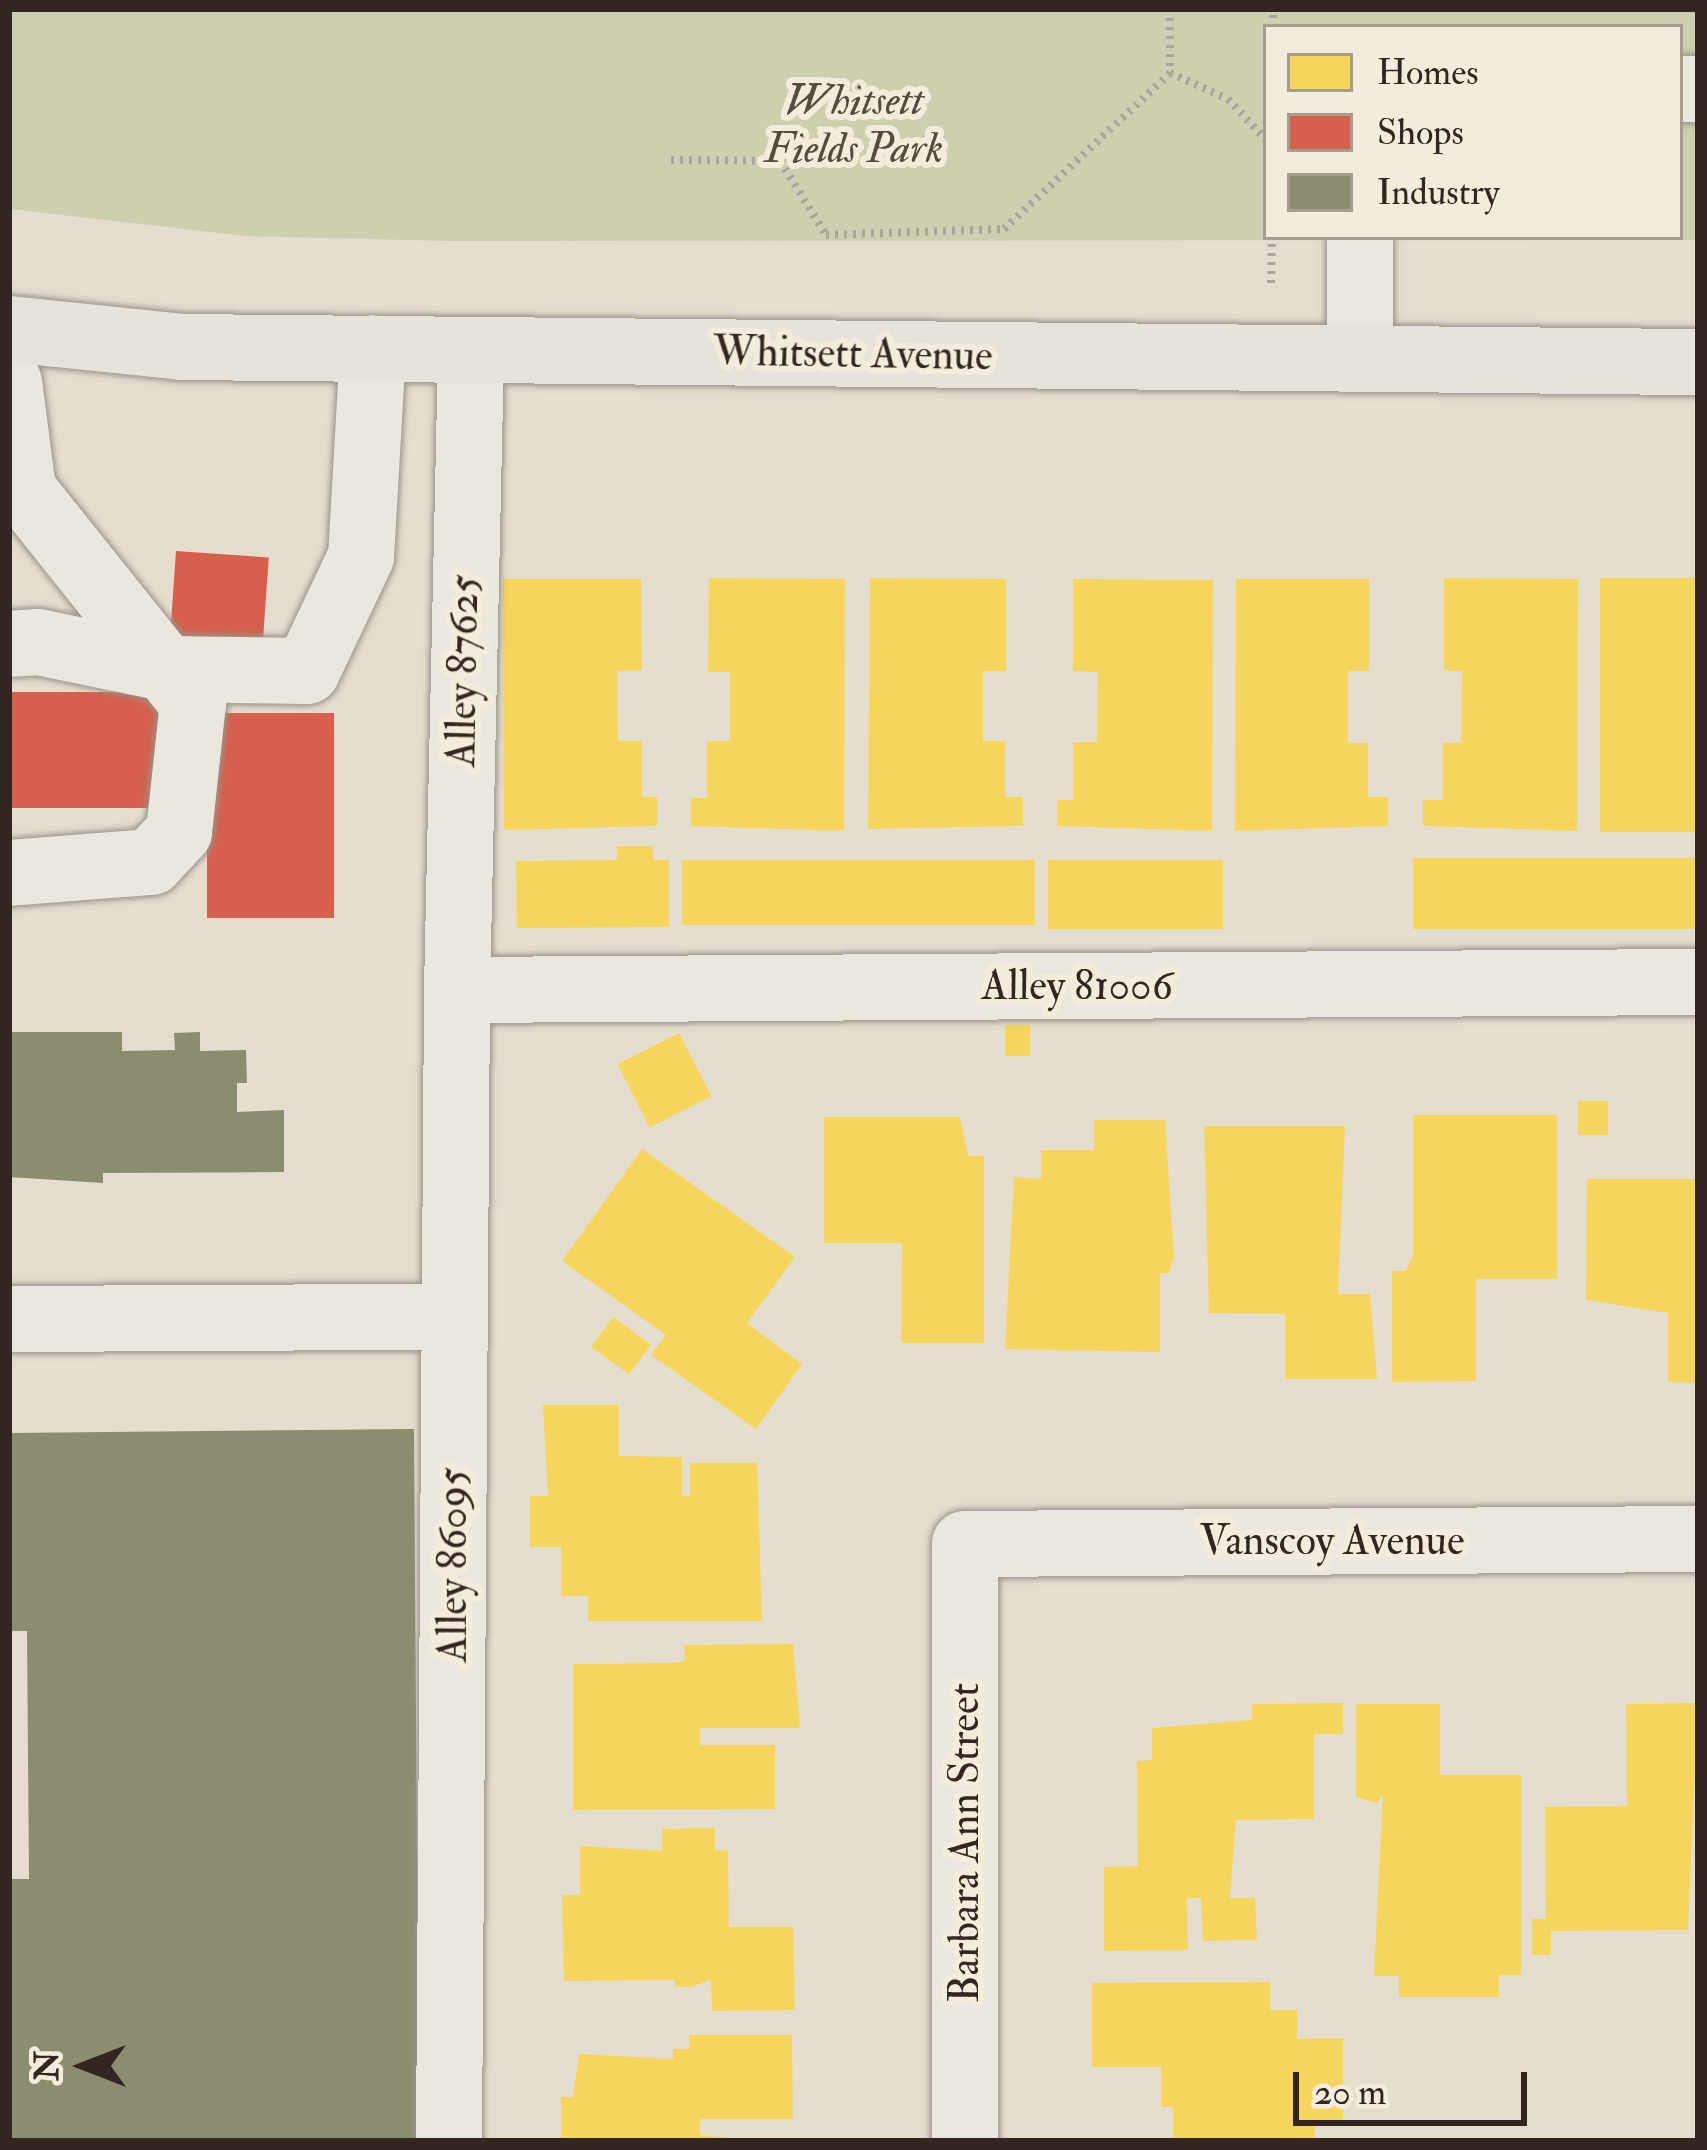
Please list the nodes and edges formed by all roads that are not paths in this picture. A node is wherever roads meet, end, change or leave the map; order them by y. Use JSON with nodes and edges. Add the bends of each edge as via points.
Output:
{"nodes":[{"id":1,"x":1360,"y":240,"type":"edge"},
{"id":2,"x":9,"y":329,"type":"edge"},
{"id":3,"x":373,"y":349,"type":"junction"},
{"id":4,"x":471,"y":352,"type":"junction"},
{"id":5,"x":1360,"y":359,"type":"junction"},
{"id":6,"x":1698,"y":362,"type":"edge"},
{"id":7,"x":9,"y":382,"type":"edge"},
{"id":8,"x":466,"y":554,"type":"junction"},
{"id":9,"x":361,"y":556,"type":"junction"},
{"id":10,"x":9,"y":644,"type":"edge"},
{"id":11,"x":169,"y":669,"type":"junction"},
{"id":12,"x":9,"y":873,"type":"edge"},
{"id":13,"x":1698,"y":982,"type":"edge"},
{"id":14,"x":457,"y":990,"type":"junction"},
{"id":15,"x":454,"y":1317,"type":"junction"},
{"id":16,"x":9,"y":1319,"type":"edge"},
{"id":17,"x":1698,"y":1539,"type":"edge"},
{"id":18,"x":965,"y":1544,"type":"joint"},
{"id":19,"x":449,"y":2141,"type":"edge"},
{"id":20,"x":965,"y":2141,"type":"edge"}],
"edges":[{"from":1,"to":5,"type":"street"},
{"from":2,"to":3,"type":"main road","name":"Whitsett Avenue","via":[[182,347]]},
{"from":3,"to":4,"type":"main road","name":"Whitsett Avenue"},
{"from":3,"to":9,"type":"street"},
{"from":4,"to":5,"type":"main road","name":"Whitsett Avenue"},
{"from":4,"to":8,"type":"street","name":"Alley 87625"},
{"from":5,"to":6,"type":"main road","name":"Whitsett Avenue"},
{"from":7,"to":11,"type":"street","via":[[23,490]]},
{"from":8,"to":9,"type":"street"},
{"from":8,"to":14,"type":"street","name":"Alley 87625"},
{"from":9,"to":11,"type":"street","via":[[307,671]]},
{"from":10,"to":11,"type":"street","via":[[38,642]]},
{"from":11,"to":12,"type":"street","via":[[193,704],[179,832],[151,862]]},
{"from":13,"to":14,"type":"street","name":"Alley 81006"},
{"from":14,"to":15,"type":"street","name":"Alley 86095"},
{"from":15,"to":16,"type":"street"},
{"from":15,"to":19,"type":"street","name":"Alley 86095"},
{"from":17,"to":18,"type":"street","name":"Vanscoy Avenue"},
{"from":18,"to":20,"type":"street","name":"Barbara Ann Street"}]}
